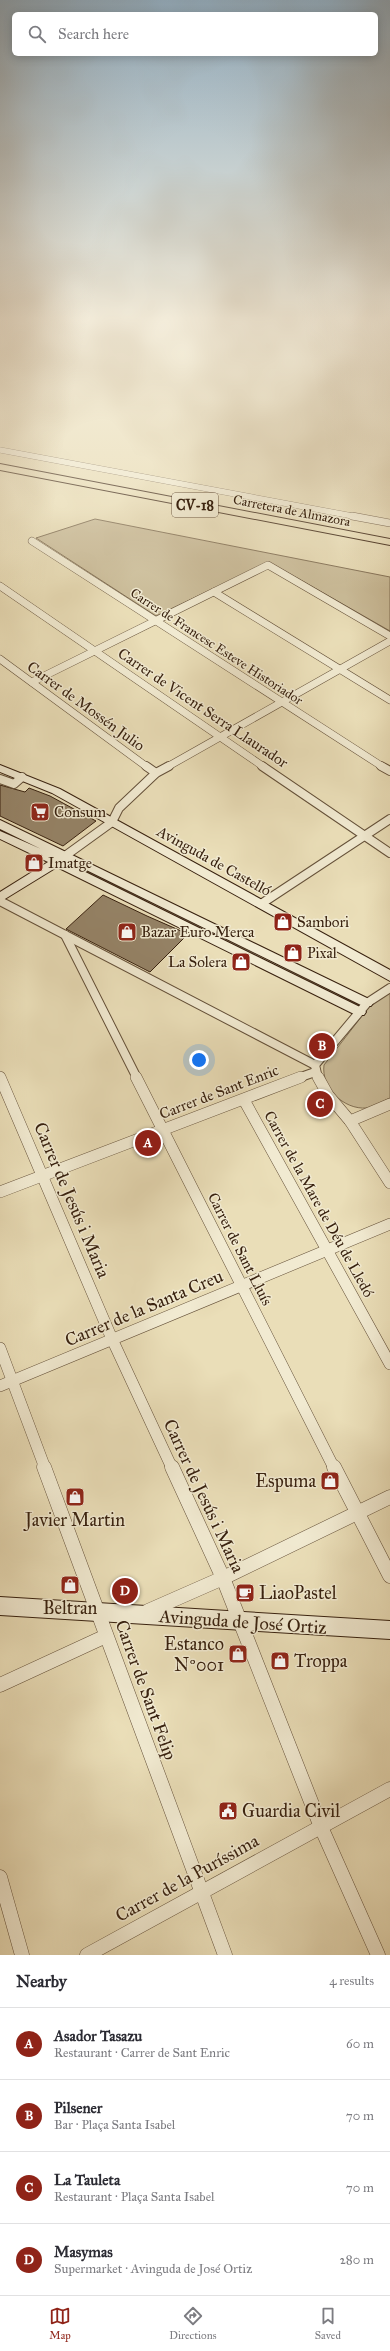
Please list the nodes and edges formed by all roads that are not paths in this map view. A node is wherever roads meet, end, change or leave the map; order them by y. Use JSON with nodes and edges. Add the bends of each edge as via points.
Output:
{"nodes":[{"id":1,"x":0,"y":450,"type":"edge"},
{"id":2,"x":0,"y":459,"type":"edge"},
{"id":3,"x":0,"y":467,"type":"edge"},
{"id":4,"x":390,"y":523,"type":"edge"},
{"id":5,"x":390,"y":533,"type":"edge"},
{"id":6,"x":32,"y":541,"type":"dead end"},
{"id":7,"x":390,"y":542,"type":"edge"},
{"id":8,"x":0,"y":586,"type":"edge"},
{"id":9,"x":214,"y":592,"type":"junction"},
{"id":10,"x":156,"y":621,"type":"junction"},
{"id":11,"x":390,"y":636,"type":"edge"},
{"id":12,"x":390,"y":641,"type":"edge"},
{"id":13,"x":95,"y":651,"type":"junction"},
{"id":14,"x":0,"y":659,"type":"edge"},
{"id":15,"x":340,"y":669,"type":"junction"},
{"id":16,"x":32,"y":682,"type":"junction"},
{"id":17,"x":390,"y":700,"type":"edge"},
{"id":18,"x":282,"y":702,"type":"junction"},
{"id":19,"x":220,"y":736,"type":"junction"},
{"id":20,"x":0,"y":768,"type":"edge"},
{"id":21,"x":390,"y":771,"type":"edge"},
{"id":22,"x":156,"y":773,"type":"junction"},
{"id":23,"x":22,"y":777,"type":"junction"},
{"id":24,"x":0,"y":779,"type":"edge"},
{"id":25,"x":390,"y":819,"type":"edge"},
{"id":26,"x":112,"y":822,"type":"junction"},
{"id":27,"x":0,"y":824,"type":"edge"},
{"id":28,"x":0,"y":835,"type":"edge"},
{"id":29,"x":365,"y":836,"type":"junction"},
{"id":30,"x":390,"y":853,"type":"edge"},
{"id":31,"x":58,"y":858,"type":"junction"},
{"id":32,"x":0,"y":898,"type":"edge"},
{"id":33,"x":0,"y":902,"type":"edge"},
{"id":34,"x":261,"y":904,"type":"junction"},
{"id":35,"x":65,"y":935,"type":"junction"},
{"id":36,"x":390,"y":976,"type":"edge"},
{"id":37,"x":390,"y":988,"type":"edge"},
{"id":38,"x":363,"y":1007,"type":"junction"},
{"id":39,"x":315,"y":1068,"type":"junction"},
{"id":40,"x":0,"y":1076,"type":"edge"},
{"id":41,"x":244,"y":1100,"type":"junction"},
{"id":42,"x":390,"y":1104,"type":"edge"},
{"id":43,"x":350,"y":1120,"type":"junction"},
{"id":44,"x":162,"y":1130,"type":"junction"},
{"id":45,"x":43,"y":1176,"type":"junction"},
{"id":46,"x":390,"y":1183,"type":"edge"},
{"id":47,"x":0,"y":1192,"type":"edge"},
{"id":48,"x":390,"y":1224,"type":"edge"},
{"id":49,"x":328,"y":1250,"type":"junction"},
{"id":50,"x":240,"y":1286,"type":"junction"},
{"id":51,"x":112,"y":1339,"type":"junction"},
{"id":52,"x":0,"y":1348,"type":"edge"},
{"id":53,"x":390,"y":1364,"type":"edge"},
{"id":54,"x":6,"y":1384,"type":"edge"},
{"id":55,"x":390,"y":1497,"type":"edge"},
{"id":56,"x":358,"y":1512,"type":"junction"},
{"id":57,"x":390,"y":1576,"type":"edge"},
{"id":58,"x":223,"y":1578,"type":"junction"},
{"id":59,"x":0,"y":1606,"type":"edge"},
{"id":60,"x":98,"y":1612,"type":"junction"},
{"id":61,"x":140,"y":1615,"type":"junction"},
{"id":62,"x":241,"y":1622,"type":"junction"},
{"id":63,"x":390,"y":1630,"type":"edge"},
{"id":64,"x":106,"y":1636,"type":"junction"},
{"id":65,"x":0,"y":1685,"type":"edge"},
{"id":66,"x":390,"y":1789,"type":"edge"},
{"id":67,"x":320,"y":1827,"type":"junction"},
{"id":68,"x":0,"y":1877,"type":"edge"},
{"id":69,"x":201,"y":1892,"type":"junction"},
{"id":70,"x":22,"y":1955,"type":"edge"},
{"id":71,"x":87,"y":1955,"type":"edge"},
{"id":72,"x":224,"y":1955,"type":"edge"},
{"id":73,"x":378,"y":1955,"type":"edge"}],
"edges":[{"from":1,"to":4,"type":"street"},
{"from":2,"to":5,"type":"main road","name":"Carretera de Almazora","number":"CV-18"},
{"from":3,"to":7,"type":"main road","name":"Carretera de Almazora","number":"CV-18"},
{"from":6,"to":10,"type":"street","name":"Carrer de Francesc Esteve Historiador"},
{"from":8,"to":13,"type":"street","name":"Carrer de Vicent Serra Llaurador"},
{"from":9,"to":10,"type":"street"},
{"from":9,"to":11,"type":"street","via":[[268,566]]},
{"from":9,"to":15,"type":"street"},
{"from":10,"to":13,"type":"street"},
{"from":10,"to":18,"type":"street","name":"Carrer de Francesc Esteve Historiador"},
{"from":12,"to":15,"type":"street"},
{"from":13,"to":16,"type":"street"},
{"from":13,"to":19,"type":"street","name":"Carrer de Vicent Serra Llaurador"},
{"from":14,"to":16,"type":"street","name":"Carrer de Mossén Julio"},
{"from":15,"to":17,"type":"street"},
{"from":15,"to":18,"type":"street"},
{"from":16,"to":22,"type":"street","name":"Carrer de Mossén Julio"},
{"from":18,"to":19,"type":"street"},
{"from":18,"to":21,"type":"street","name":"Carrer de Francesc Esteve Historiador"},
{"from":19,"to":22,"type":"street"},
{"from":19,"to":29,"type":"street","name":"Carrer de Vicent Serra Llaurador"},
{"from":20,"to":23,"type":"street","name":"Avinguda de Castelló"},
{"from":22,"to":26,"type":"street","via":[[119,808]]},
{"from":23,"to":24,"type":"street","via":[[14,784]]},
{"from":23,"to":26,"type":"street","name":"Avinguda de Castelló","via":[[56,791]]},
{"from":25,"to":29,"type":"street"},
{"from":26,"to":31,"type":"street"},
{"from":26,"to":34,"type":"street","name":"Avinguda de Castelló"},
{"from":27,"to":31,"type":"street"},
{"from":28,"to":31,"type":"street"},
{"from":29,"to":30,"type":"street","name":"Carrer de Vicent Serra Llaurador"},
{"from":29,"to":34,"type":"street"},
{"from":31,"to":32,"type":"street"},
{"from":31,"to":38,"type":"street"},
{"from":33,"to":35,"type":"street"},
{"from":34,"to":36,"type":"street","name":"Avinguda de Castelló"},
{"from":35,"to":39,"type":"street"},
{"from":35,"to":44,"type":"street","name":"Carrer de Sant Lluís"},
{"from":37,"to":38,"type":"street"},
{"from":38,"to":39,"type":"street"},
{"from":39,"to":41,"type":"street","name":"Carrer de Sant Enric"},
{"from":39,"to":43,"type":"street","via":[[318,1081]]},
{"from":40,"to":45,"type":"street","name":"Carrer de Jesús i Maria"},
{"from":41,"to":44,"type":"street","name":"Carrer de Sant Enric"},
{"from":41,"to":49,"type":"street","name":"Carrer de la Mare de Déu de Lledó"},
{"from":42,"to":43,"type":"street"},
{"from":43,"to":46,"type":"street"},
{"from":44,"to":45,"type":"street","name":"Carrer de Sant Enric"},
{"from":44,"to":50,"type":"street","name":"Carrer de Sant Lluís"},
{"from":45,"to":47,"type":"street","name":"Carrer de Sant Enric"},
{"from":45,"to":51,"type":"street","name":"Carrer de Jesús i Maria"},
{"from":48,"to":49,"type":"street","name":"Carrer de la Santa Creu"},
{"from":49,"to":50,"type":"street","name":"Carrer de la Santa Creu"},
{"from":49,"to":53,"type":"street","name":"Carrer de la Mare de Déu de Lledó"},
{"from":50,"to":51,"type":"street","name":"Carrer de la Santa Creu"},
{"from":50,"to":56,"type":"street","name":"Carrer de Sant Lluís"},
{"from":51,"to":54,"type":"street","name":"Carrer de la Santa Creu"},
{"from":51,"to":58,"type":"street","name":"Carrer de Jesús i Maria"},
{"from":52,"to":54,"type":"street","name":"Carrer de Sant Felip"},
{"from":54,"to":60,"type":"street","name":"Carrer de Sant Felip"},
{"from":55,"to":56,"type":"street"},
{"from":56,"to":57,"type":"street","name":"Carrer de Sant Lluís"},
{"from":56,"to":58,"type":"street"},
{"from":58,"to":61,"type":"street"},
{"from":58,"to":62,"type":"street","name":"Carrer de Jesús i Maria"},
{"from":59,"to":60,"type":"street","name":"Avinguda de José Ortiz"},
{"from":60,"to":61,"type":"street","name":"Avinguda de José Ortiz"},
{"from":60,"to":64,"type":"street","name":"Carrer de Sant Felip"},
{"from":61,"to":62,"type":"street","name":"Avinguda de José Ortiz"},
{"from":62,"to":63,"type":"street","name":"Avinguda de José Ortiz"},
{"from":62,"to":67,"type":"street","name":"Carrer de Jesús i Maria"},
{"from":64,"to":65,"type":"street"},
{"from":64,"to":69,"type":"street","name":"Carrer de Sant Felip"},
{"from":66,"to":67,"type":"street","name":"Carrer de la Puríssima"},
{"from":67,"to":69,"type":"street","name":"Carrer de la Puríssima"},
{"from":67,"to":73,"type":"street","name":"Carrer de Jesús i Maria"},
{"from":68,"to":70,"type":"street"},
{"from":69,"to":71,"type":"street","name":"Carrer de la Puríssima"},
{"from":69,"to":72,"type":"street","name":"Carrer de Sant Felip"}]}
